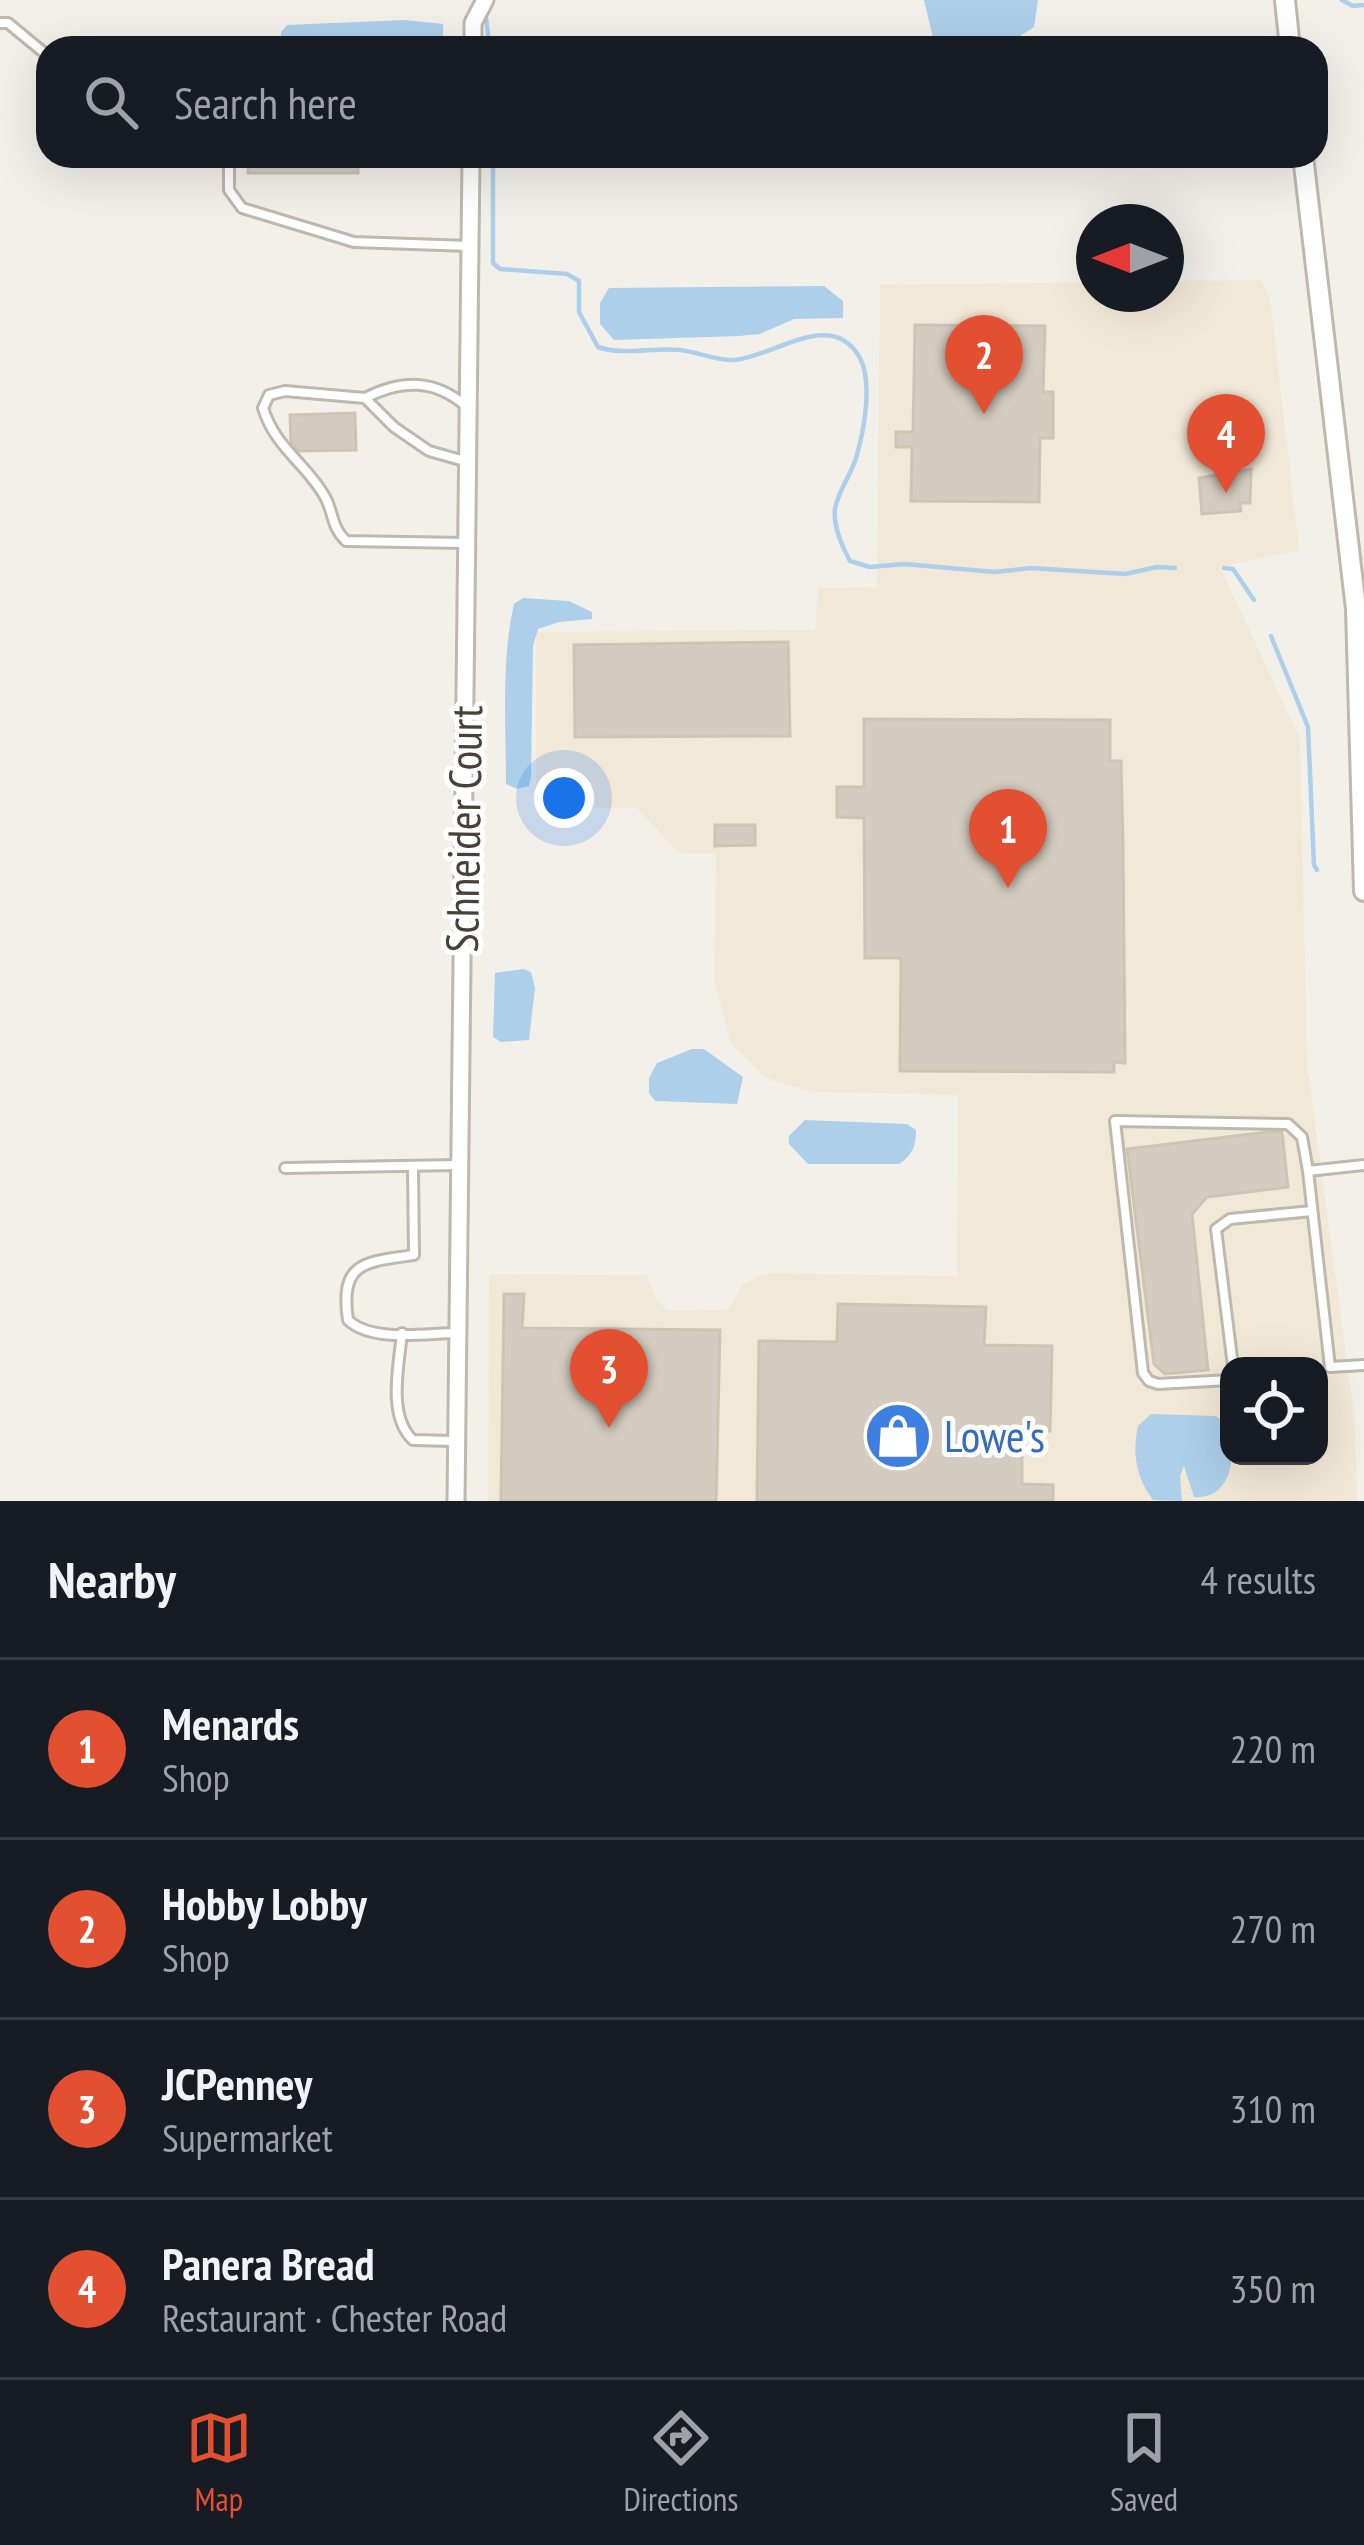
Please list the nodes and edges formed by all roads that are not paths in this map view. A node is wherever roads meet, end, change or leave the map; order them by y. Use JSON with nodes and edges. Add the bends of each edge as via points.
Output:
{"nodes":[{"id":1,"x":485,"y":0,"type":"edge"},
{"id":2,"x":1285,"y":0,"type":"edge"},
{"id":3,"x":0,"y":23,"type":"edge"},
{"id":4,"x":472,"y":36,"type":"edge"},
{"id":5,"x":1289,"y":36,"type":"edge"},
{"id":6,"x":36,"y":46,"type":"edge"},
{"id":7,"x":229,"y":168,"type":"edge"},
{"id":8,"x":471,"y":168,"type":"edge"},
{"id":9,"x":1304,"y":168,"type":"edge"},
{"id":10,"x":470,"y":246,"type":"junction"},
{"id":11,"x":365,"y":398,"type":"junction"},
{"id":12,"x":469,"y":408,"type":"junction"},
{"id":13,"x":468,"y":462,"type":"junction"},
{"id":14,"x":467,"y":542,"type":"junction"},
{"id":15,"x":1364,"y":891,"type":"edge"},
{"id":16,"x":460,"y":1165,"type":"junction"},
{"id":17,"x":1364,"y":1165,"type":"edge"},
{"id":18,"x":413,"y":1167,"type":"junction"},
{"id":19,"x":285,"y":1168,"type":"dead end"},
{"id":20,"x":1308,"y":1171,"type":"junction"},
{"id":21,"x":1312,"y":1211,"type":"junction"},
{"id":22,"x":402,"y":1333,"type":"junction"},
{"id":23,"x":458,"y":1333,"type":"junction"},
{"id":24,"x":1232,"y":1357,"type":"edge"},
{"id":25,"x":1324,"y":1357,"type":"edge"},
{"id":26,"x":1364,"y":1365,"type":"edge"},
{"id":27,"x":1328,"y":1368,"type":"edge"},
{"id":28,"x":1220,"y":1381,"type":"edge"},
{"id":29,"x":457,"y":1441,"type":"junction"},
{"id":30,"x":456,"y":1501,"type":"edge"}],
"edges":[{"from":1,"to":4,"type":"street"},
{"from":2,"to":5,"type":"street"},
{"from":3,"to":6,"type":"lane"},
{"from":7,"to":10,"type":"lane","via":[[229,190],[242,208],[354,242]]},
{"from":8,"to":10,"type":"street","name":"Schneider Court"},
{"from":9,"to":15,"type":"street","via":[[1356,609]]},
{"from":10,"to":12,"type":"street","name":"Schneider Court"},
{"from":11,"to":12,"type":"lane","via":[[419,384]]},
{"from":11,"to":13,"type":"lane","via":[[429,451]]},
{"from":11,"to":14,"type":"lane","via":[[285,392],[269,395],[263,408],[290,458],[326,497],[346,541]]},
{"from":12,"to":13,"type":"street","name":"Schneider Court"},
{"from":13,"to":14,"type":"street","name":"Schneider Court"},
{"from":14,"to":16,"type":"street","name":"Schneider Court"},
{"from":16,"to":18,"type":"lane"},
{"from":16,"to":23,"type":"street","name":"Schneider Court"},
{"from":17,"to":20,"type":"lane"},
{"from":18,"to":19,"type":"lane"},
{"from":18,"to":22,"type":"lane","via":[[414,1255],[364,1262],[346,1297],[354,1327]]},
{"from":20,"to":21,"type":"lane"},
{"from":20,"to":28,"type":"lane","via":[[1302,1137],[1288,1124],[1115,1121],[1143,1372],[1158,1384]]},
{"from":21,"to":24,"type":"lane","via":[[1230,1219],[1216,1229]]},
{"from":21,"to":25,"type":"lane"},
{"from":22,"to":23,"type":"lane"},
{"from":22,"to":29,"type":"lane","via":[[400,1425],[413,1440]]},
{"from":23,"to":29,"type":"street","name":"Schneider Court"},
{"from":26,"to":27,"type":"lane"},
{"from":29,"to":30,"type":"street","name":"Schneider Court"}]}
